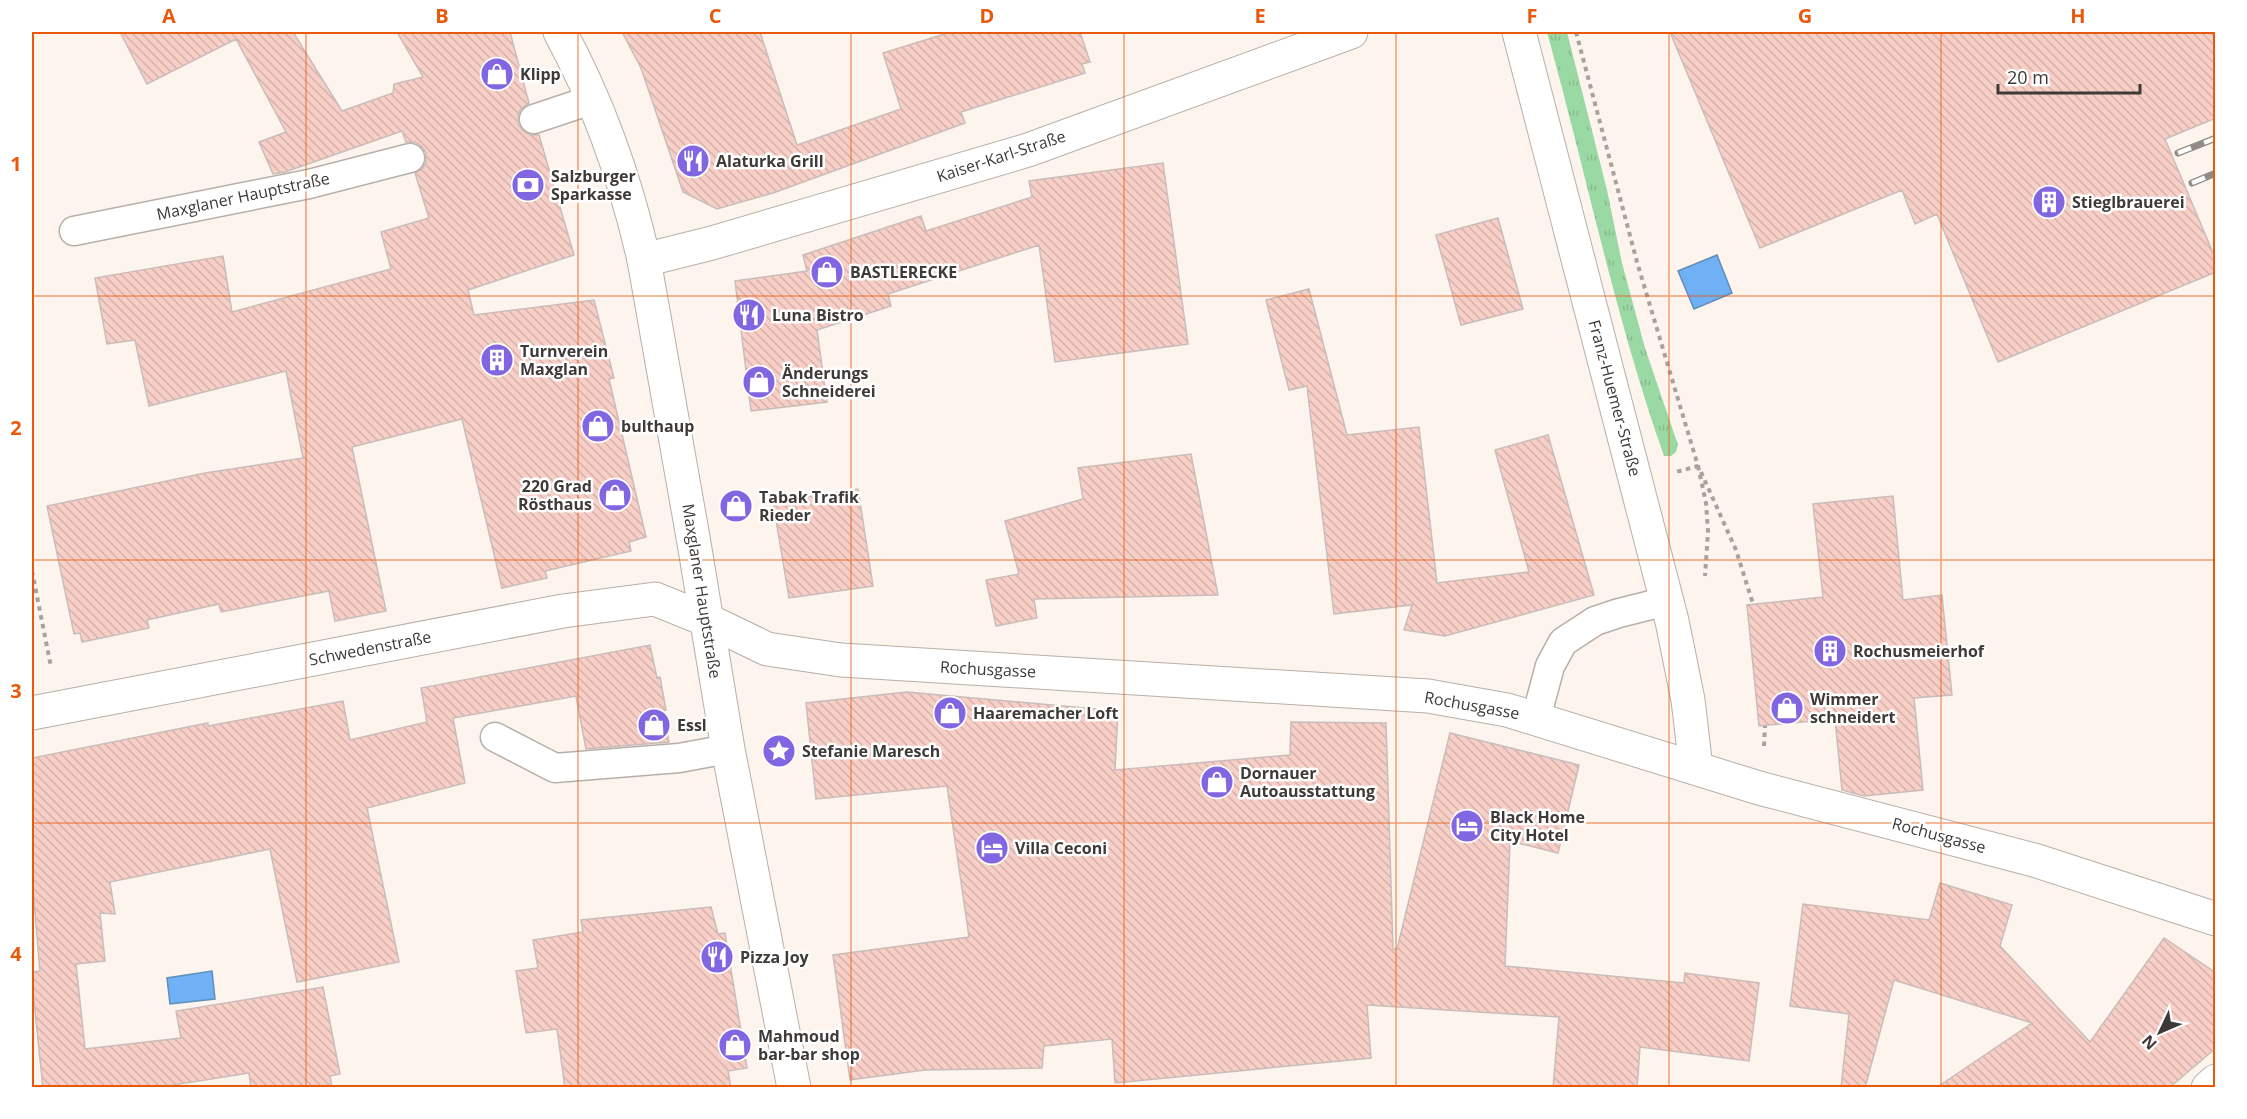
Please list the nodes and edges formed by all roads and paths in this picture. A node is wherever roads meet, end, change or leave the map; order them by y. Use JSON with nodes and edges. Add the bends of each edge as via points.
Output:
{"nodes":[{"id":1,"x":560,"y":32,"type":"edge"},
{"id":2,"x":1351,"y":32,"type":"edge"},
{"id":3,"x":1519,"y":32,"type":"edge"},
{"id":4,"x":1576,"y":32,"type":"edge"},
{"id":5,"x":591,"y":100,"type":"junction"},
{"id":6,"x":534,"y":119,"type":"dead end"},
{"id":7,"x":410,"y":158,"type":"dead end"},
{"id":8,"x":74,"y":231,"type":"dead end"},
{"id":9,"x":644,"y":260,"type":"junction"},
{"id":10,"x":1698,"y":466,"type":"junction"},
{"id":11,"x":1637,"y":481,"type":"junction"},
{"id":12,"x":32,"y":571,"type":"edge"},
{"id":13,"x":1667,"y":601,"type":"junction"},
{"id":14,"x":1753,"y":604,"type":"dead end"},
{"id":15,"x":707,"y":620,"type":"junction"},
{"id":16,"x":51,"y":668,"type":"dead end"},
{"id":17,"x":32,"y":713,"type":"edge"},
{"id":18,"x":1536,"y":718,"type":"junction"},
{"id":19,"x":495,"y":737,"type":"dead end"},
{"id":20,"x":728,"y":749,"type":"junction"},
{"id":21,"x":1696,"y":768,"type":"junction"},
{"id":22,"x":2216,"y":919,"type":"edge"},
{"id":23,"x":2216,"y":1081,"type":"edge"},
{"id":24,"x":794,"y":1088,"type":"edge"},
{"id":25,"x":2208,"y":1088,"type":"edge"}],
"edges":[{"from":1,"to":5,"type":"street","name":"Maxglaner Hauptstraße"},
{"from":2,"to":9,"type":"street","name":"Kaiser-Karl-Straße","via":[[1028,150]]},
{"from":3,"to":11,"type":"street","name":"Franz-Huemer-Straße"},
{"from":4,"to":10,"type":"path","via":[[1636,262]]},
{"from":5,"to":6,"type":"lane"},
{"from":5,"to":9,"type":"street","name":"Maxglaner Hauptstraße","via":[[634,215]]},
{"from":7,"to":8,"type":"lane","name":"Maxglaner Hauptstraße","via":[[309,184]]},
{"from":9,"to":15,"type":"street","name":"Maxglaner Hauptstraße"},
{"from":10,"to":11,"type":"path"},
{"from":10,"to":14,"type":"path","via":[[1736,550]]},
{"from":11,"to":13,"type":"street","name":"Franz-Huemer-Straße"},
{"from":12,"to":16,"type":"path"},
{"from":13,"to":18,"type":"lane","via":[[1595,621],[1563,642],[1550,666]]},
{"from":13,"to":21,"type":"street","name":"Franz-Huemer-Straße","via":[[1688,700]]},
{"from":15,"to":17,"type":"street","name":"Schwedenstraße","via":[[655,599],[563,611]]},
{"from":15,"to":18,"type":"street","name":"Rochusgasse","via":[[767,649],[841,660],[1428,696]]},
{"from":15,"to":20,"type":"street","name":"Maxglaner Hauptstraße"},
{"from":18,"to":21,"type":"street","name":"Rochusgasse"},
{"from":19,"to":20,"type":"lane","via":[[555,768],[679,758]]},
{"from":20,"to":24,"type":"street","name":"Maxglaner Hauptstraße"},
{"from":21,"to":22,"type":"street","name":"Rochusgasse","via":[[2034,860]]},
{"from":23,"to":25,"type":"street"}]}
